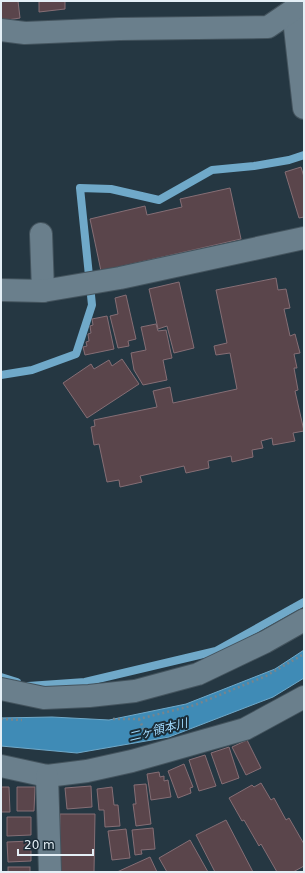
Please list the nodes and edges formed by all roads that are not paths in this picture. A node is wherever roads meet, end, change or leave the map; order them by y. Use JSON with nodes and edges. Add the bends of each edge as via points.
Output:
{"nodes":[{"id":1,"x":297,"y":6,"type":"edge"},
{"id":2,"x":1,"y":30,"type":"edge"},
{"id":3,"x":304,"y":108,"type":"edge"},
{"id":4,"x":41,"y":234,"type":"dead end"},
{"id":5,"x":304,"y":238,"type":"edge"},
{"id":6,"x":1,"y":290,"type":"edge"},
{"id":7,"x":43,"y":291,"type":"junction"},
{"id":8,"x":304,"y":620,"type":"edge"},
{"id":9,"x":1,"y":689,"type":"edge"},
{"id":10,"x":304,"y":696,"type":"edge"},
{"id":11,"x":1,"y":766,"type":"edge"},
{"id":12,"x":47,"y":776,"type":"junction"},
{"id":13,"x":50,"y":872,"type":"edge"}],
"edges":[{"from":1,"to":2,"type":"street","via":[[268,27],[25,33]]},
{"from":1,"to":3,"type":"street"},
{"from":4,"to":7,"type":"street"},
{"from":5,"to":7,"type":"street","via":[[120,278]]},
{"from":6,"to":7,"type":"street"},
{"from":8,"to":9,"type":"street","via":[[198,674],[135,691],[44,698]]},
{"from":10,"to":12,"type":"street","via":[[245,729],[132,761],[87,771]]},
{"from":11,"to":12,"type":"street"},
{"from":12,"to":13,"type":"street"}]}
